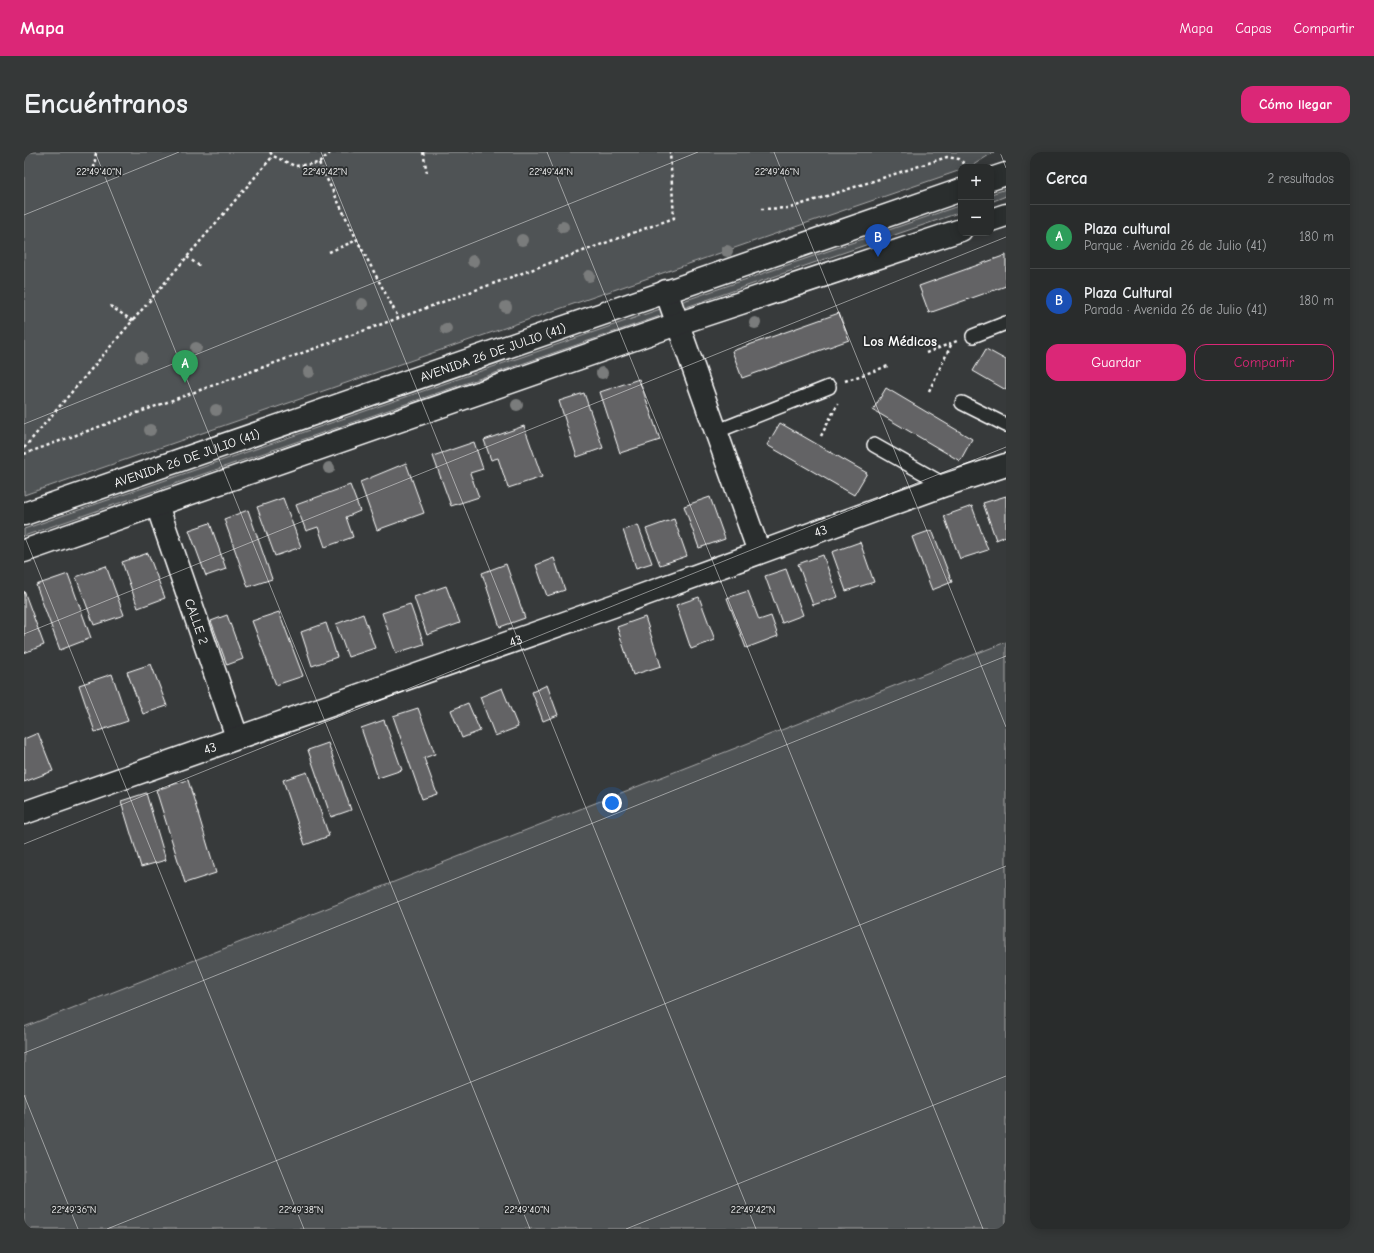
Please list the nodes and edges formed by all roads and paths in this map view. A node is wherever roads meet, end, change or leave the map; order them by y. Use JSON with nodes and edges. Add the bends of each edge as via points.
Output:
{"nodes":[{"id":1,"x":96,"y":152,"type":"edge"},
{"id":2,"x":270,"y":152,"type":"edge"},
{"id":3,"x":332,"y":152,"type":"edge"},
{"id":4,"x":423,"y":152,"type":"edge"},
{"id":5,"x":670,"y":152,"type":"edge"},
{"id":6,"x":273,"y":156,"type":"junction"},
{"id":7,"x":319,"y":163,"type":"junction"},
{"id":8,"x":965,"y":164,"type":"edge"},
{"id":9,"x":94,"y":168,"type":"dead end"},
{"id":10,"x":427,"y":173,"type":"dead end"},
{"id":11,"x":1006,"y":174,"type":"edge"},
{"id":12,"x":994,"y":178,"type":"edge"},
{"id":13,"x":958,"y":191,"type":"edge"},
{"id":14,"x":761,"y":208,"type":"dead end"},
{"id":15,"x":1006,"y":215,"type":"edge"},
{"id":16,"x":994,"y":219,"type":"edge"},
{"id":17,"x":958,"y":231,"type":"edge"},
{"id":18,"x":357,"y":240,"type":"junction"},
{"id":19,"x":329,"y":252,"type":"dead end"},
{"id":20,"x":187,"y":256,"type":"junction"},
{"id":21,"x":202,"y":267,"type":"dead end"},
{"id":22,"x":666,"y":291,"type":"junction"},
{"id":23,"x":110,"y":306,"type":"dead end"},
{"id":24,"x":398,"y":317,"type":"junction"},
{"id":25,"x":133,"y":321,"type":"junction"},
{"id":26,"x":677,"y":324,"type":"junction"},
{"id":27,"x":1006,"y":324,"type":"edge"},
{"id":28,"x":973,"y":336,"type":"joint"},
{"id":29,"x":952,"y":343,"type":"junction"},
{"id":30,"x":926,"y":353,"type":"dead end"},
{"id":31,"x":888,"y":366,"type":"dead end"},
{"id":32,"x":850,"y":380,"type":"junction"},
{"id":33,"x":829,"y":387,"type":"joint"},
{"id":34,"x":846,"y":387,"type":"dead end"},
{"id":35,"x":930,"y":391,"type":"dead end"},
{"id":36,"x":839,"y":401,"type":"dead end"},
{"id":37,"x":962,"y":403,"type":"dead end"},
{"id":38,"x":1006,"y":425,"type":"edge"},
{"id":39,"x":716,"y":432,"type":"junction"},
{"id":40,"x":821,"y":436,"type":"dead end"},
{"id":41,"x":874,"y":445,"type":"dead end"},
{"id":42,"x":24,"y":448,"type":"edge"},
{"id":43,"x":24,"y":454,"type":"edge"},
{"id":44,"x":1006,"y":465,"type":"edge"},
{"id":45,"x":945,"y":485,"type":"junction"},
{"id":46,"x":157,"y":505,"type":"junction"},
{"id":47,"x":24,"y":514,"type":"edge"},
{"id":48,"x":24,"y":550,"type":"edge"},
{"id":49,"x":759,"y":552,"type":"junction"},
{"id":50,"x":236,"y":737,"type":"junction"},
{"id":51,"x":24,"y":813,"type":"edge"}],
"edges":[{"from":1,"to":9,"type":"path"},
{"from":2,"to":6,"type":"path"},
{"from":3,"to":7,"type":"path"},
{"from":4,"to":10,"type":"path"},
{"from":5,"to":24,"type":"path","via":[[674,218]]},
{"from":6,"to":7,"type":"path","via":[[295,166]]},
{"from":6,"to":20,"type":"path"},
{"from":7,"to":18,"type":"path"},
{"from":8,"to":14,"type":"path","via":[[959,159],[947,156],[790,208]]},
{"from":11,"to":12,"type":"main road"},
{"from":13,"to":22,"type":"main road","name":"AVENIDA 26 DE JULIO (41)"},
{"from":15,"to":16,"type":"main road"},
{"from":17,"to":26,"type":"main road"},
{"from":18,"to":19,"type":"path"},
{"from":18,"to":24,"type":"path"},
{"from":20,"to":21,"type":"path"},
{"from":20,"to":25,"type":"path"},
{"from":22,"to":26,"type":"main road"},
{"from":22,"to":47,"type":"main road","name":"AVENIDA 26 DE JULIO (41)"},
{"from":23,"to":25,"type":"path"},
{"from":24,"to":43,"type":"path"},
{"from":25,"to":42,"type":"path"},
{"from":26,"to":39,"type":"main road"},
{"from":26,"to":46,"type":"main road"},
{"from":27,"to":28,"type":"lane"},
{"from":28,"to":29,"type":"path"},
{"from":29,"to":30,"type":"path"},
{"from":29,"to":35,"type":"path"},
{"from":31,"to":32,"type":"path"},
{"from":32,"to":33,"type":"path"},
{"from":32,"to":34,"type":"path"},
{"from":33,"to":39,"type":"lane"},
{"from":36,"to":40,"type":"path"},
{"from":37,"to":38,"type":"lane"},
{"from":39,"to":49,"type":"main road"},
{"from":41,"to":45,"type":"lane"},
{"from":44,"to":45,"type":"main road","name":"43"},
{"from":45,"to":49,"type":"main road","name":"43"},
{"from":46,"to":48,"type":"main road"},
{"from":46,"to":50,"type":"main road","name":"CALLE 2"},
{"from":49,"to":50,"type":"main road","name":"43","via":[[613,606]]},
{"from":50,"to":51,"type":"main road","name":"43"}]}
